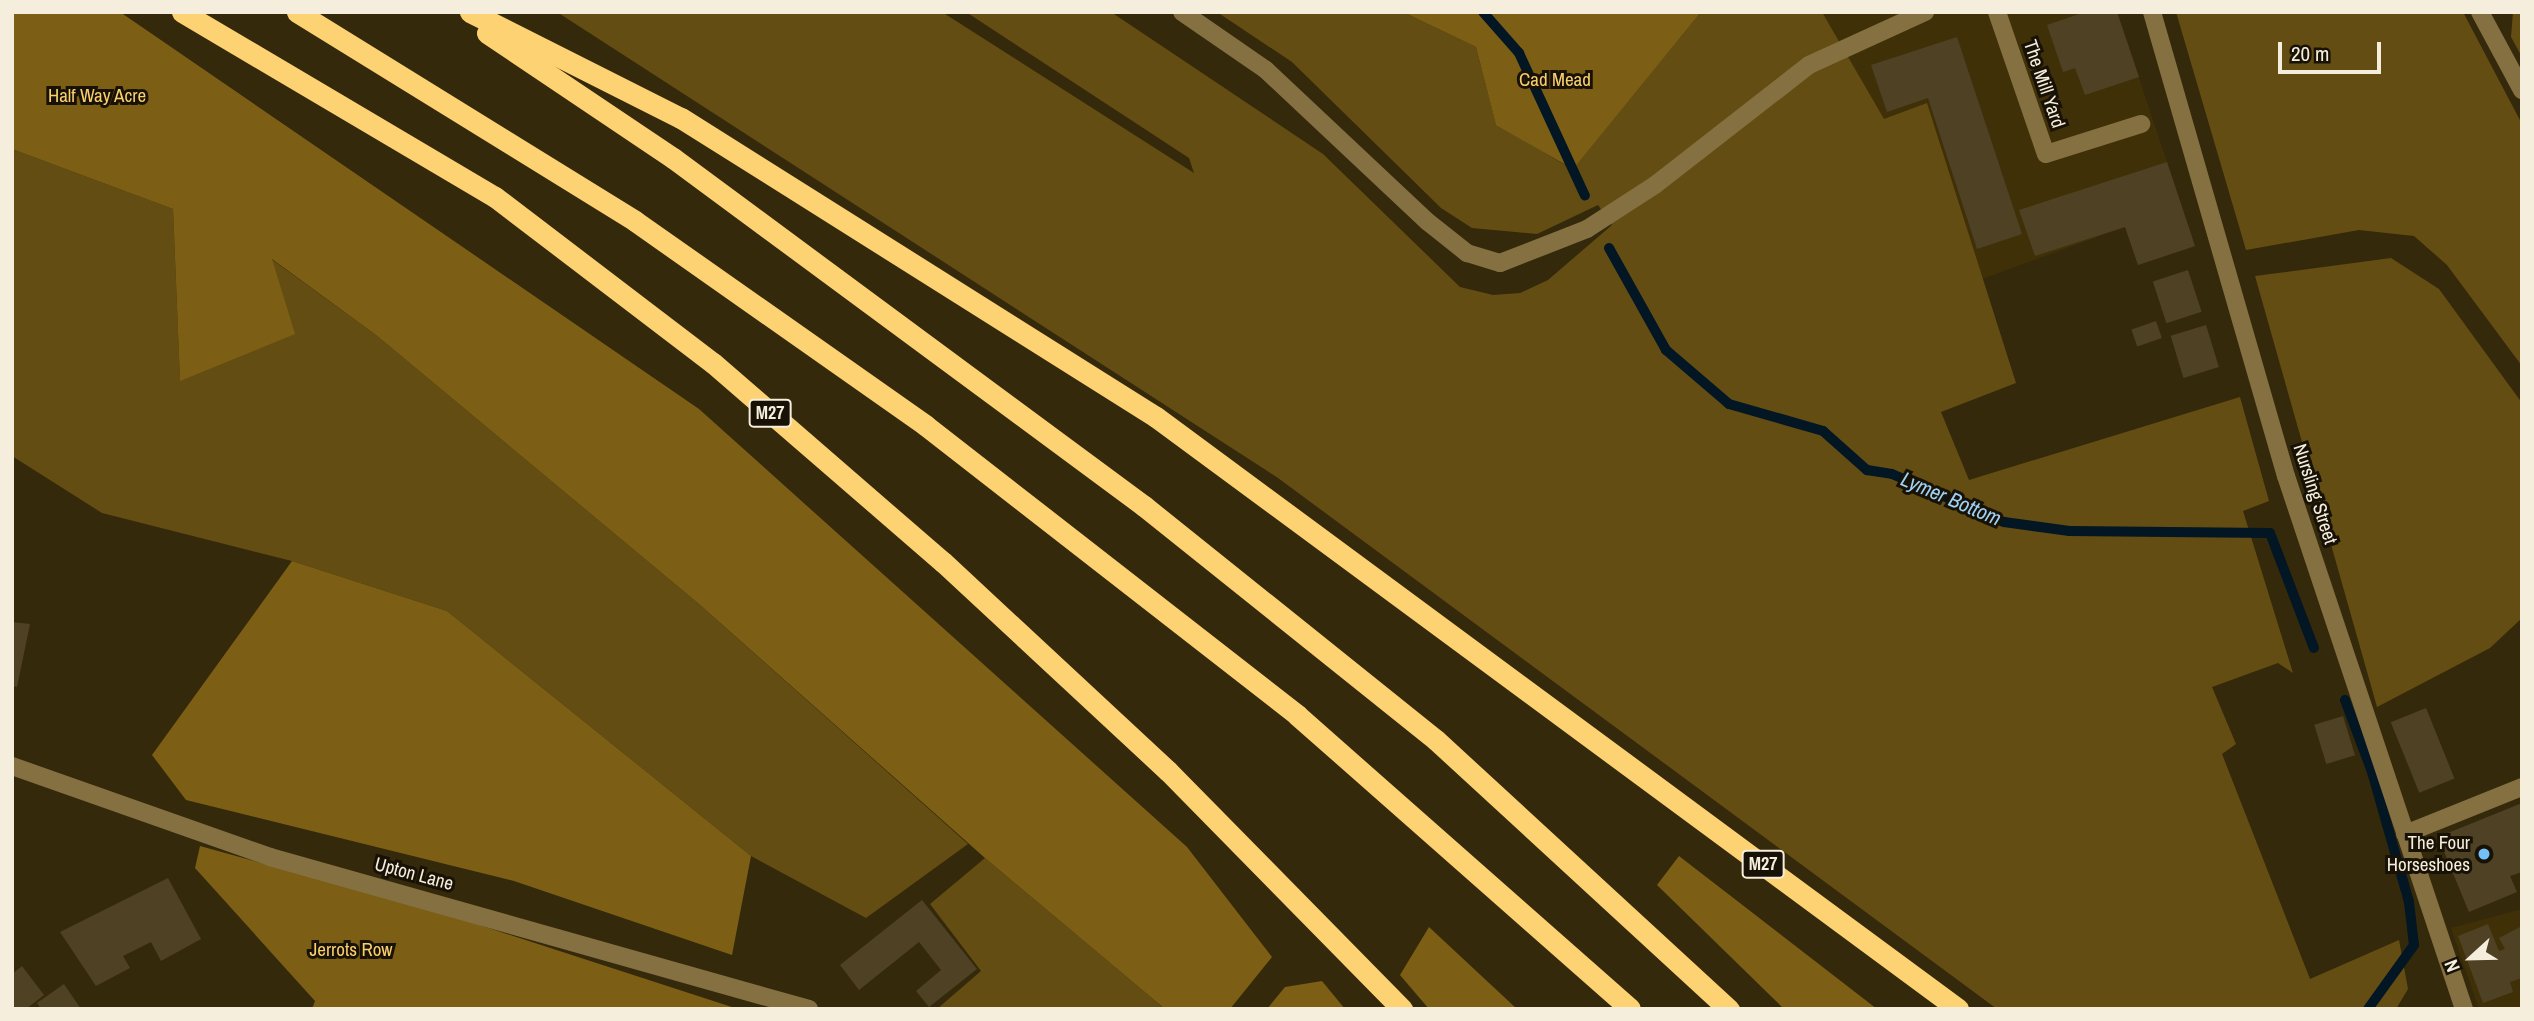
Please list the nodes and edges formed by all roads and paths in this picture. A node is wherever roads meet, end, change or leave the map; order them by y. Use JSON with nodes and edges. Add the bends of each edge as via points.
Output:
{"nodes":[{"id":1,"x":181,"y":12,"type":"edge"},
{"id":2,"x":297,"y":12,"type":"edge"},
{"id":3,"x":456,"y":12,"type":"edge"},
{"id":4,"x":470,"y":12,"type":"edge"},
{"id":5,"x":1182,"y":12,"type":"edge"},
{"id":6,"x":1925,"y":12,"type":"edge"},
{"id":7,"x":1997,"y":12,"type":"edge"},
{"id":8,"x":2152,"y":12,"type":"edge"},
{"id":9,"x":2485,"y":15,"type":"edge"},
{"id":10,"x":2522,"y":90,"type":"edge"},
{"id":11,"x":2141,"y":124,"type":"dead end"},
{"id":12,"x":12,"y":766,"type":"edge"},
{"id":13,"x":2522,"y":787,"type":"edge"},
{"id":14,"x":2405,"y":834,"type":"junction"},
{"id":15,"x":809,"y":1009,"type":"edge"},
{"id":16,"x":1402,"y":1009,"type":"edge"},
{"id":17,"x":1630,"y":1009,"type":"edge"},
{"id":18,"x":1729,"y":1009,"type":"edge"},
{"id":19,"x":1958,"y":1009,"type":"edge"},
{"id":20,"x":2464,"y":1009,"type":"edge"}],
"edges":[{"from":1,"to":16,"type":"highway","number":"M27","via":[[495,197],[713,363],[943,562],[1168,771]]},
{"from":2,"to":17,"type":"highway","via":[[635,221],[925,425],[1297,715]]},
{"from":3,"to":18,"type":"highway","via":[[673,158],[1144,506],[1436,740]]},
{"from":4,"to":19,"type":"highway","number":"M27","via":[[681,118],[1156,417]]},
{"from":5,"to":6,"type":"street","via":[[1266,69],[1467,253],[1500,263],[1587,229],[1655,185],[1809,65]]},
{"from":7,"to":11,"type":"street","name":"The Mill Yard","via":[[2046,154]]},
{"from":8,"to":14,"type":"street","name":"Nursling Street","via":[[2286,475]]},
{"from":9,"to":10,"type":"street"},
{"from":12,"to":15,"type":"street","name":"Upton Lane","via":[[270,857]]},
{"from":13,"to":14,"type":"street"},
{"from":14,"to":20,"type":"street","name":"Nursling Street"}]}
